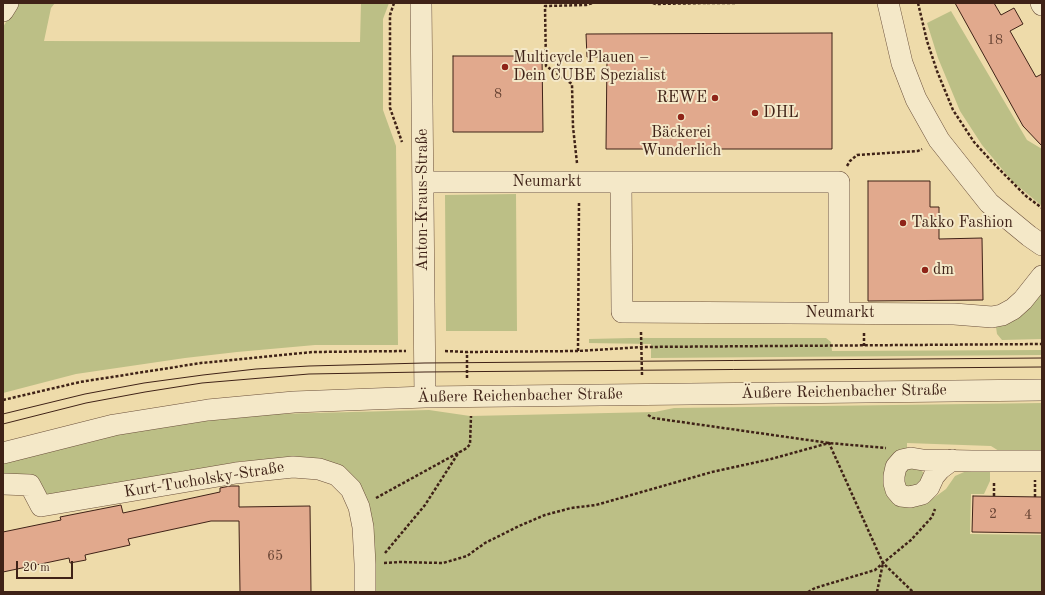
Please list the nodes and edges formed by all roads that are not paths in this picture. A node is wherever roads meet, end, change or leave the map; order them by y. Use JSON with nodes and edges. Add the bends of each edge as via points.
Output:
{"nodes":[{"id":1,"x":8,"y":3,"type":"edge"},
{"id":2,"x":421,"y":3,"type":"edge"},
{"id":3,"x":888,"y":3,"type":"edge"},
{"id":4,"x":3,"y":10,"type":"edge"},
{"id":5,"x":423,"y":182,"type":"junction"},
{"id":6,"x":621,"y":182,"type":"junction"},
{"id":7,"x":1042,"y":245,"type":"edge"},
{"id":8,"x":1042,"y":276,"type":"edge"},
{"id":9,"x":839,"y":313,"type":"junction"},
{"id":10,"x":1042,"y":390,"type":"edge"},
{"id":11,"x":425,"y":397,"type":"junction"},
{"id":12,"x":3,"y":453,"type":"edge"},
{"id":13,"x":952,"y":460,"type":"dead end"},
{"id":14,"x":1042,"y":461,"type":"edge"},
{"id":15,"x":3,"y":484,"type":"edge"},
{"id":16,"x":365,"y":592,"type":"edge"}],
"edges":[{"from":1,"to":4,"type":"street"},
{"from":2,"to":5,"type":"street","name":"Anton-Kraus-Straße"},
{"from":3,"to":7,"type":"street","via":[[902,63],[916,98],[939,140],[989,203]]},
{"from":5,"to":6,"type":"street","name":"Neumarkt"},
{"from":5,"to":11,"type":"street","name":"Anton-Kraus-Straße"},
{"from":6,"to":9,"type":"street","name":"Neumarkt","via":[[622,312]]},
{"from":6,"to":9,"type":"street","name":"Neumarkt","via":[[839,182]]},
{"from":8,"to":9,"type":"street","name":"Neumarkt","via":[[1013,309],[992,317],[954,314]]},
{"from":10,"to":11,"type":"street","name":"Äußere Reichenbacher Straße"},
{"from":11,"to":12,"type":"street","name":"Äußere Reichenbacher Straße","via":[[294,402],[208,410],[114,424]]},
{"from":13,"to":14,"type":"street"},
{"from":15,"to":16,"type":"street","name":"Kurt-Tucholsky-Straße","via":[[30,485],[41,506],[236,473],[293,467],[319,469],[337,475],[351,489],[359,507],[371,564]]}]}
